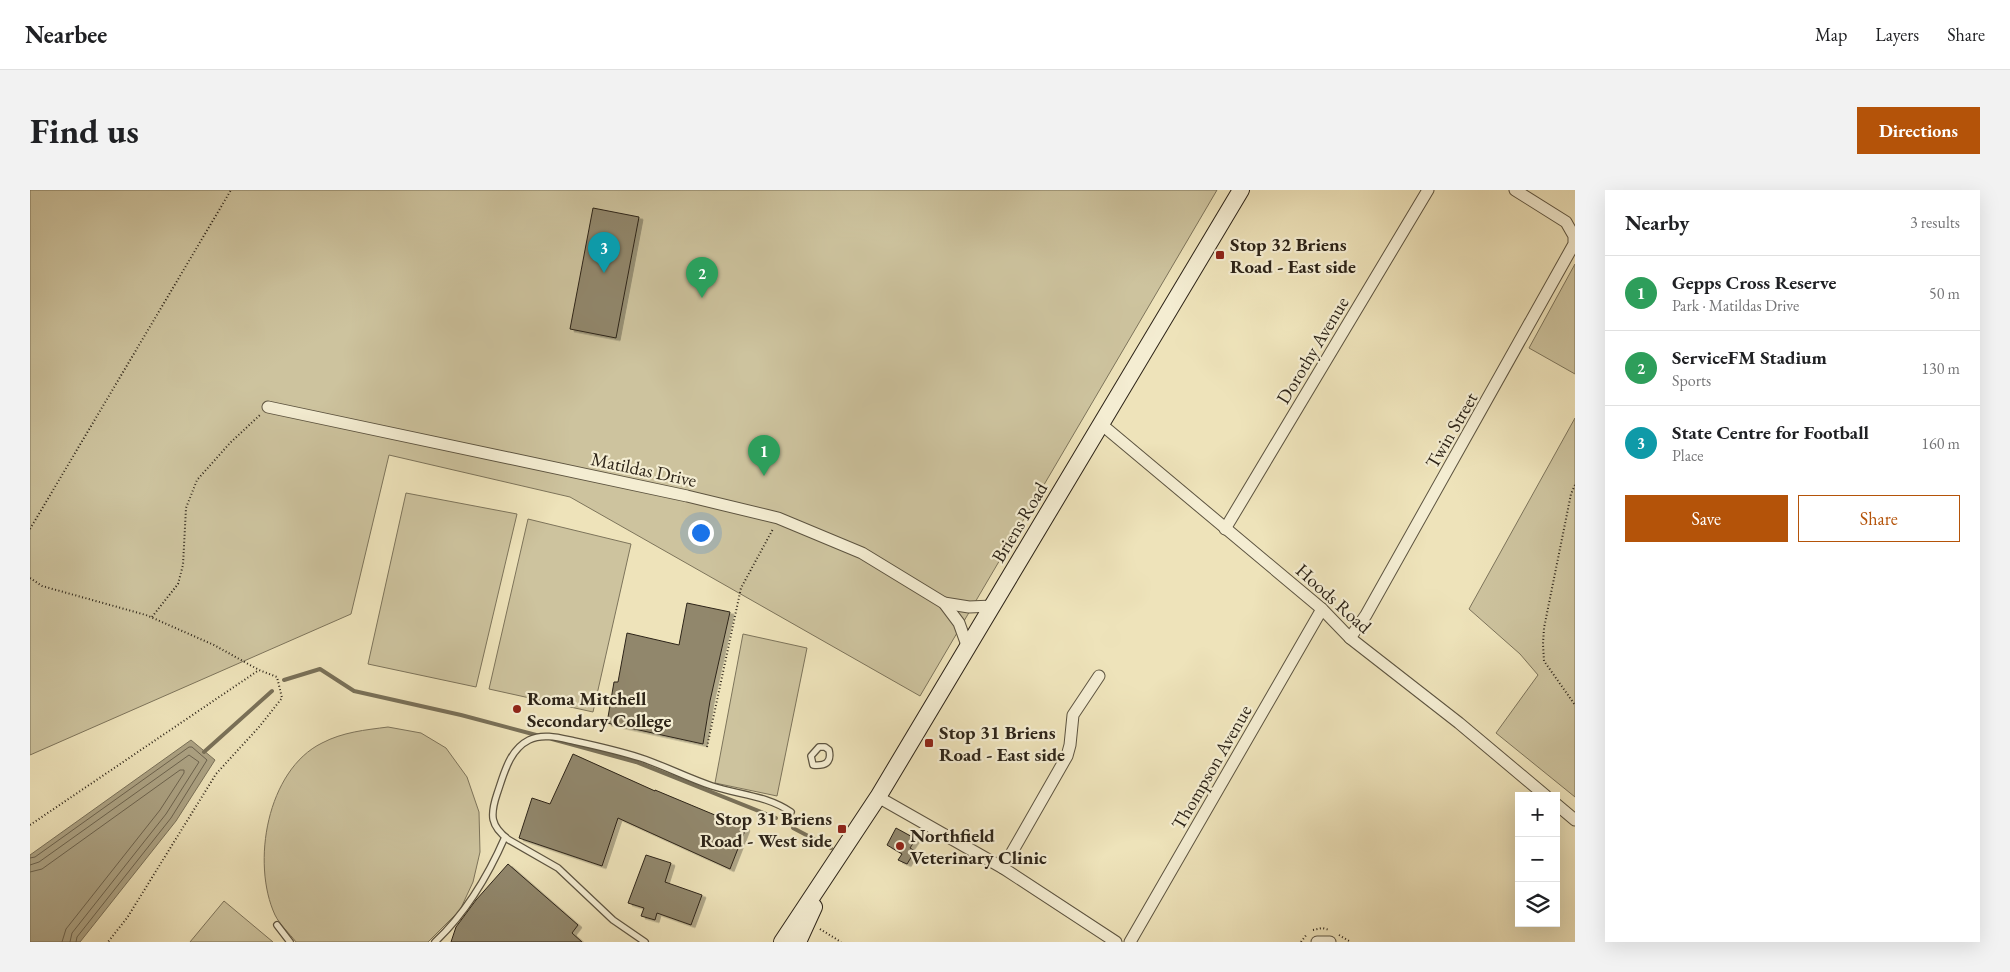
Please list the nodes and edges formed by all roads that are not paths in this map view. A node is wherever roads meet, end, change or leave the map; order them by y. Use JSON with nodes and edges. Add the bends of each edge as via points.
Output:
{"nodes":[{"id":1,"x":1241,"y":190,"type":"edge"},
{"id":2,"x":1428,"y":190,"type":"edge"},
{"id":3,"x":1516,"y":190,"type":"edge"},
{"id":4,"x":1575,"y":236,"type":"edge"},
{"id":5,"x":268,"y":407,"type":"road end"},
{"id":6,"x":1101,"y":424,"type":"junction"},
{"id":7,"x":1225,"y":529,"type":"junction"},
{"id":8,"x":944,"y":603,"type":"junction"},
{"id":9,"x":993,"y":606,"type":"junction"},
{"id":10,"x":1322,"y":609,"type":"junction"},
{"id":11,"x":1350,"y":638,"type":"junction"},
{"id":12,"x":968,"y":648,"type":"junction"},
{"id":13,"x":1098,"y":676,"type":"dead end"},
{"id":14,"x":1541,"y":792,"type":"edge"},
{"id":15,"x":878,"y":796,"type":"junction"},
{"id":16,"x":1560,"y":807,"type":"edge"},
{"id":17,"x":791,"y":812,"type":"dead end"},
{"id":18,"x":1575,"y":820,"type":"edge"},
{"id":19,"x":505,"y":837,"type":"junction"},
{"id":20,"x":1003,"y":868,"type":"junction"},
{"id":21,"x":277,"y":926,"type":"dead end"},
{"id":22,"x":786,"y":940,"type":"edge"},
{"id":23,"x":290,"y":942,"type":"edge"},
{"id":24,"x":434,"y":942,"type":"edge"},
{"id":25,"x":645,"y":942,"type":"edge"},
{"id":26,"x":1116,"y":942,"type":"edge"},
{"id":27,"x":1130,"y":942,"type":"edge"},
{"id":28,"x":1317,"y":942,"type":"edge"},
{"id":29,"x":1330,"y":942,"type":"edge"}],
"edges":[{"from":1,"to":6,"type":"main road","name":"Briens Road"},
{"from":2,"to":7,"type":"street","name":"Dorothy Avenue"},
{"from":3,"to":4,"type":"street","via":[[1566,222]]},
{"from":4,"to":11,"type":"street","name":"Twin Street","via":[[1570,253]]},
{"from":5,"to":8,"type":"street","name":"Matildas Drive","via":[[778,518],[862,553]]},
{"from":6,"to":7,"type":"street","name":"Hoods Road"},
{"from":6,"to":9,"type":"main road","name":"Briens Road"},
{"from":7,"to":10,"type":"street","name":"Hoods Road"},
{"from":8,"to":9,"type":"street"},
{"from":8,"to":12,"type":"street","name":"Matildas Drive","via":[[959,623]]},
{"from":9,"to":12,"type":"main road","name":"Briens Road"},
{"from":10,"to":11,"type":"street","name":"Hoods Road"},
{"from":10,"to":27,"type":"street","name":"Thompson Avenue"},
{"from":11,"to":14,"type":"street","name":"Hoods Road"},
{"from":12,"to":15,"type":"main road","name":"Briens Road"},
{"from":13,"to":20,"type":"street","via":[[1073,715],[1067,756]]},
{"from":15,"to":20,"type":"street"},
{"from":15,"to":22,"type":"main road","name":"Briens Road"},
{"from":16,"to":18,"type":"street"},
{"from":17,"to":19,"type":"lane","via":[[766,798],[720,789],[619,751],[554,737],[538,737],[518,747],[497,794],[492,820]]},
{"from":19,"to":24,"type":"lane","via":[[491,871],[461,915]]},
{"from":19,"to":25,"type":"lane","via":[[558,868],[613,920]]},
{"from":20,"to":26,"type":"street"},
{"from":21,"to":23,"type":"lane"},
{"from":28,"to":29,"type":"street"}]}
